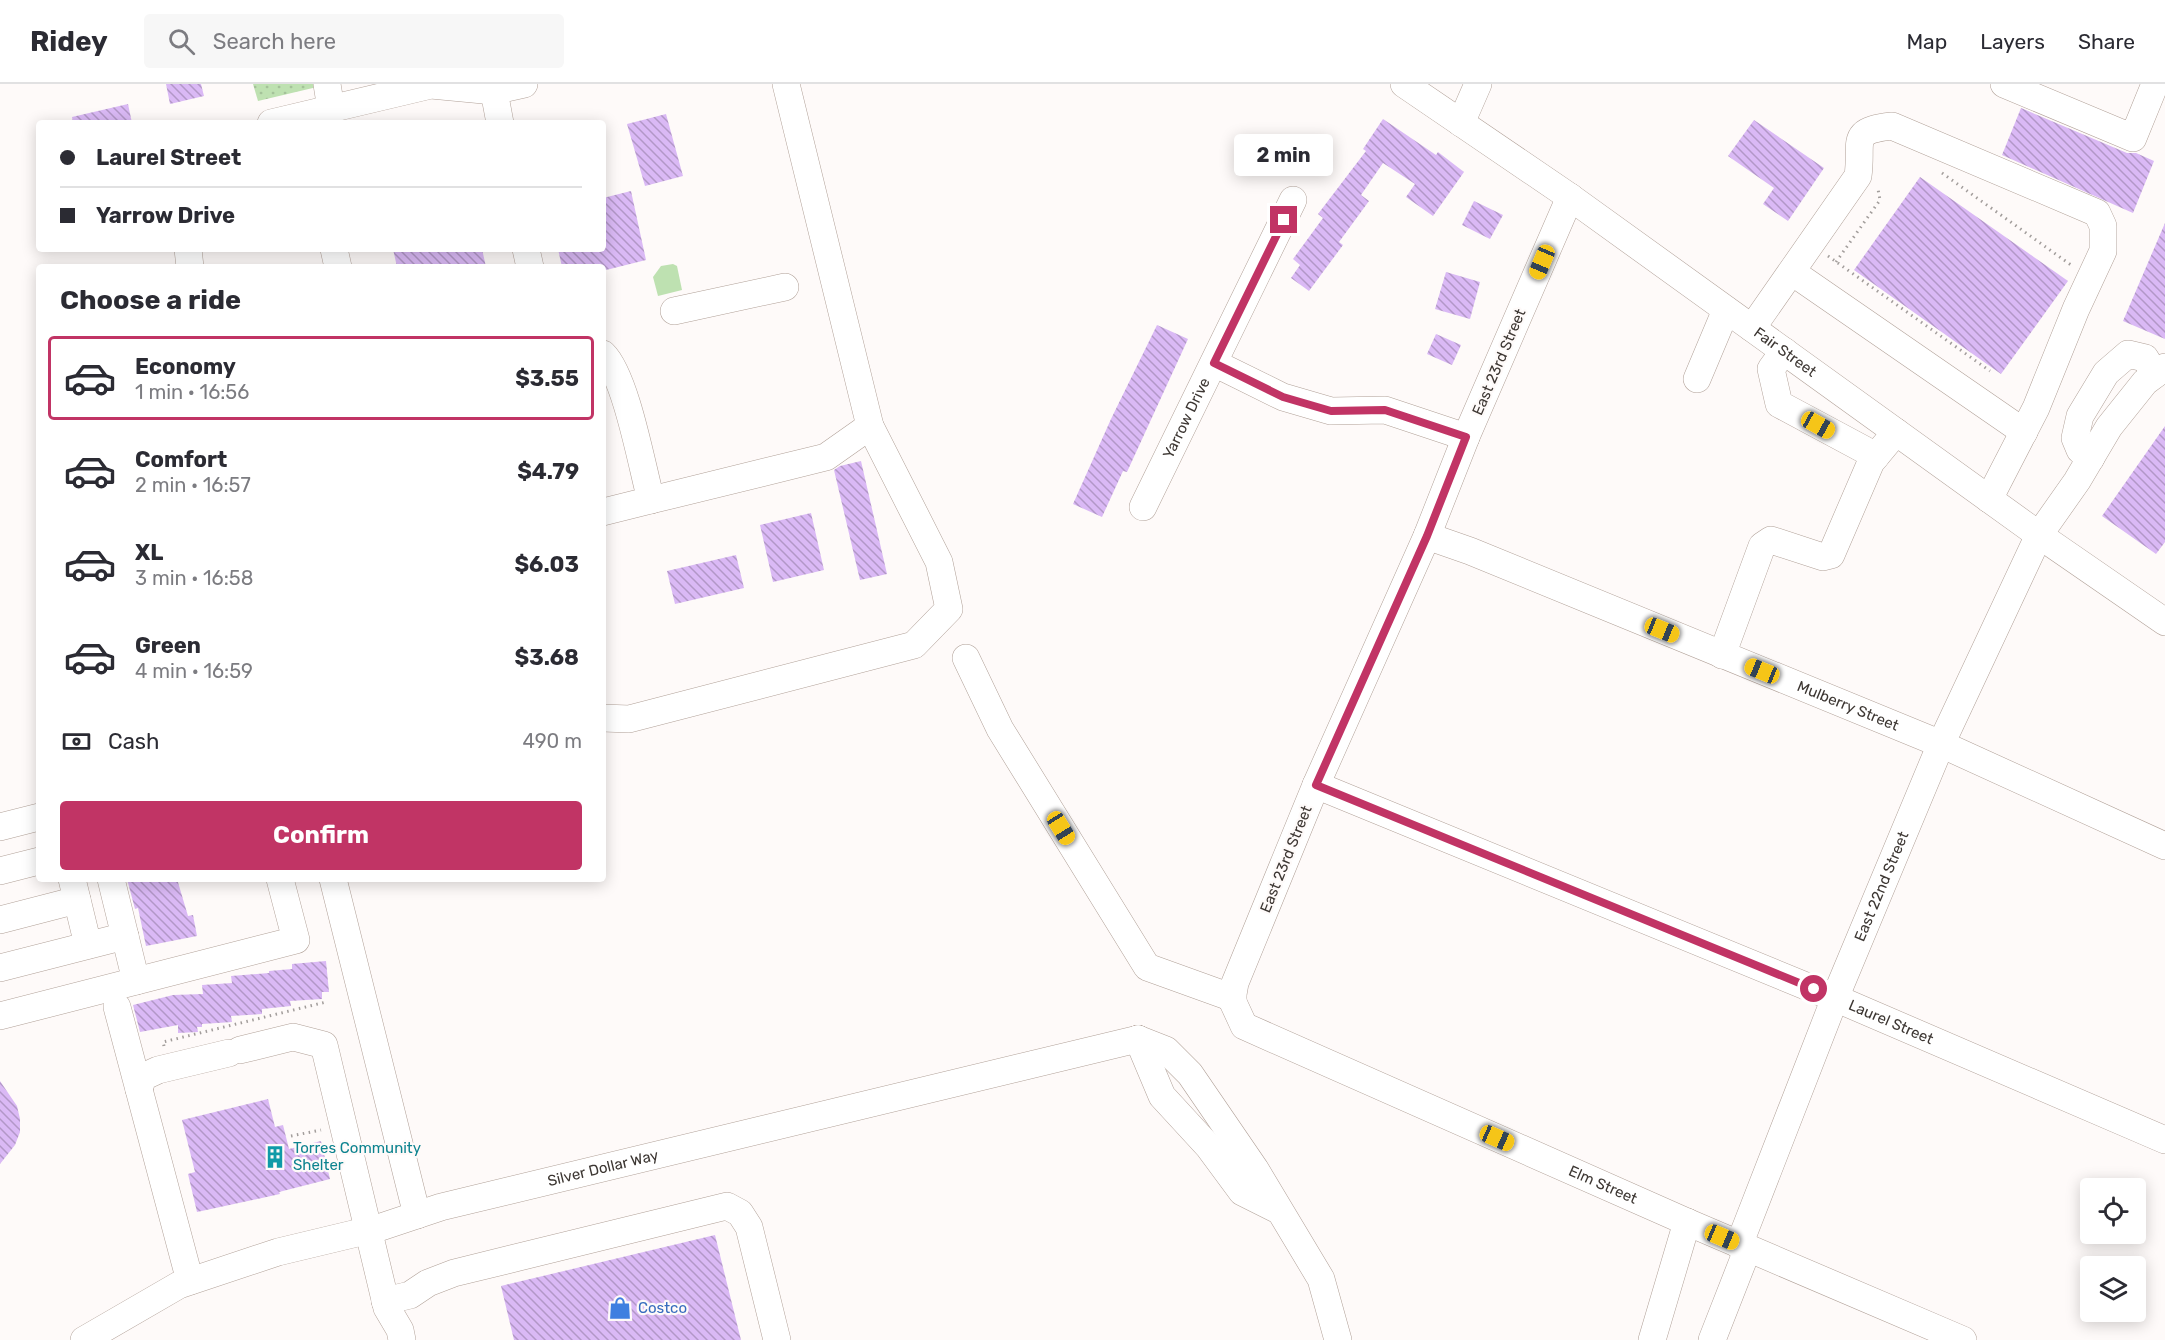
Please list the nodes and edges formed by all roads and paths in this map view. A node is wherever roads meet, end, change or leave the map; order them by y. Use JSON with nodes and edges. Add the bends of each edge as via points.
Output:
{"nodes":[{"id":1,"x":524,"y":84,"type":"edge"},
{"id":2,"x":786,"y":84,"type":"edge"},
{"id":3,"x":1404,"y":84,"type":"edge"},
{"id":4,"x":1478,"y":84,"type":"edge"},
{"id":5,"x":2004,"y":84,"type":"edge"},
{"id":6,"x":2155,"y":84,"type":"edge"},
{"id":7,"x":431,"y":85,"type":"edge"},
{"id":8,"x":494,"y":91,"type":"junction"},
{"id":9,"x":329,"y":96,"type":"edge"},
{"id":10,"x":301,"y":120,"type":"edge"},
{"id":11,"x":499,"y":120,"type":"edge"},
{"id":12,"x":1461,"y":123,"type":"junction"},
{"id":13,"x":1941,"y":173,"type":"dead end"},
{"id":14,"x":1570,"y":197,"type":"junction"},
{"id":15,"x":1293,"y":200,"type":"dead end"},
{"id":16,"x":1823,"y":253,"type":"dead end"},
{"id":17,"x":2073,"y":267,"type":"dead end"},
{"id":18,"x":1791,"y":272,"type":"junction"},
{"id":19,"x":784,"y":286,"type":"dead end"},
{"id":20,"x":1726,"y":310,"type":"junction"},
{"id":21,"x":674,"y":311,"type":"dead end"},
{"id":22,"x":1913,"y":316,"type":"junction"},
{"id":23,"x":1908,"y":325,"type":"dead end"},
{"id":24,"x":1752,"y":328,"type":"junction"},
{"id":25,"x":1784,"y":351,"type":"junction"},
{"id":26,"x":606,"y":357,"type":"edge"},
{"id":27,"x":1214,"y":363,"type":"junction"},
{"id":28,"x":1990,"y":371,"type":"dead end"},
{"id":29,"x":2160,"y":371,"type":"edge"},
{"id":30,"x":1697,"y":379,"type":"dead end"},
{"id":31,"x":870,"y":426,"type":"junction"},
{"id":32,"x":1896,"y":432,"type":"junction"},
{"id":33,"x":2024,"y":432,"type":"junction"},
{"id":34,"x":1466,"y":437,"type":"junction"},
{"id":35,"x":1876,"y":456,"type":"junction"},
{"id":36,"x":2091,"y":458,"type":"junction"},
{"id":37,"x":1989,"y":499,"type":"junction"},
{"id":38,"x":651,"y":500,"type":"junction"},
{"id":39,"x":1143,"y":507,"type":"dead end"},
{"id":40,"x":606,"y":511,"type":"edge"},
{"id":41,"x":2039,"y":535,"type":"junction"},
{"id":42,"x":1427,"y":536,"type":"junction"},
{"id":43,"x":2165,"y":622,"type":"edge"},
{"id":44,"x":1722,"y":655,"type":"junction"},
{"id":45,"x":966,"y":658,"type":"dead end"},
{"id":46,"x":606,"y":718,"type":"edge"},
{"id":47,"x":1941,"y":744,"type":"junction"},
{"id":48,"x":1316,"y":785,"type":"junction"},
{"id":49,"x":36,"y":818,"type":"edge"},
{"id":50,"x":0,"y":827,"type":"edge"},
{"id":51,"x":2165,"y":846,"type":"edge"},
{"id":52,"x":36,"y":862,"type":"edge"},
{"id":53,"x":0,"y":871,"type":"edge"},
{"id":54,"x":112,"y":882,"type":"edge"},
{"id":55,"x":281,"y":882,"type":"edge"},
{"id":56,"x":334,"y":882,"type":"edge"},
{"id":57,"x":74,"y":890,"type":"edge"},
{"id":58,"x":0,"y":920,"type":"edge"},
{"id":59,"x":125,"y":936,"type":"junction"},
{"id":60,"x":88,"y":945,"type":"junction"},
{"id":61,"x":0,"y":968,"type":"edge"},
{"id":62,"x":136,"y":981,"type":"junction"},
{"id":63,"x":1233,"y":998,"type":"junction"},
{"id":64,"x":1835,"y":998,"type":"junction"},
{"id":65,"x":326,"y":1002,"type":"dead end"},
{"id":66,"x":117,"y":1007,"type":"dead end"},
{"id":67,"x":0,"y":1016,"type":"edge"},
{"id":68,"x":166,"y":1053,"type":"dead end"},
{"id":69,"x":139,"y":1089,"type":"junction"},
{"id":70,"x":2165,"y":1140,"type":"edge"},
{"id":71,"x":417,"y":1215,"type":"junction"},
{"id":72,"x":1687,"y":1222,"type":"junction"},
{"id":73,"x":368,"y":1230,"type":"junction"},
{"id":74,"x":1743,"y":1246,"type":"junction"},
{"id":75,"x":190,"y":1281,"type":"junction"},
{"id":76,"x":385,"y":1301,"type":"junction"},
{"id":77,"x":84,"y":1340,"type":"edge"},
{"id":78,"x":402,"y":1340,"type":"edge"},
{"id":79,"x":777,"y":1340,"type":"edge"},
{"id":80,"x":1338,"y":1340,"type":"edge"},
{"id":81,"x":1652,"y":1340,"type":"edge"},
{"id":82,"x":1712,"y":1340,"type":"edge"},
{"id":83,"x":1963,"y":1340,"type":"edge"}],
"edges":[{"from":1,"to":8,"type":"street"},
{"from":2,"to":31,"type":"street"},
{"from":3,"to":12,"type":"street","name":"Fair Street"},
{"from":4,"to":12,"type":"street"},
{"from":5,"to":6,"type":"street","via":[[2133,138]]},
{"from":7,"to":8,"type":"street"},
{"from":7,"to":9,"type":"street"},
{"from":8,"to":11,"type":"street"},
{"from":9,"to":10,"type":"street"},
{"from":12,"to":14,"type":"street","name":"Fair Street"},
{"from":13,"to":17,"type":"path"},
{"from":14,"to":20,"type":"street","name":"Fair Street"},
{"from":14,"to":34,"type":"street","name":"East 23rd Street"},
{"from":15,"to":27,"type":"street","name":"Yarrow Drive"},
{"from":16,"to":22,"type":"path"},
{"from":18,"to":24,"type":"street"},
{"from":18,"to":33,"type":"street"},
{"from":18,"to":33,"type":"street","via":[[1858,176],[1859,145],[1862,135],[1871,128],[1892,126],[2097,213],[2103,226],[2103,251]]},
{"from":19,"to":21,"type":"street"},
{"from":20,"to":24,"type":"street","name":"Fair Street"},
{"from":20,"to":30,"type":"street"},
{"from":22,"to":23,"type":"path"},
{"from":22,"to":28,"type":"path"},
{"from":24,"to":25,"type":"street","name":"Fair Street"},
{"from":25,"to":32,"type":"street","name":"Fair Street"},
{"from":25,"to":35,"type":"street","via":[[1772,369],[1779,404]]},
{"from":26,"to":38,"type":"street","via":[[622,388]]},
{"from":27,"to":34,"type":"street","via":[[1283,397],[1331,411],[1385,410]]},
{"from":27,"to":39,"type":"street","name":"Yarrow Drive"},
{"from":29,"to":36,"type":"street","name":"East 22nd Street","via":[[2145,382],[2109,427]]},
{"from":29,"to":36,"type":"street","via":[[2145,358],[2128,354],[2106,373],[2080,416],[2074,438],[2080,450]]},
{"from":31,"to":38,"type":"street","via":[[826,457]]},
{"from":31,"to":46,"type":"street","via":[[939,562],[949,609],[914,645],[629,719]]},
{"from":32,"to":35,"type":"street"},
{"from":32,"to":37,"type":"street","name":"Fair Street"},
{"from":33,"to":37,"type":"street"},
{"from":34,"to":42,"type":"street","name":"East 23rd Street"},
{"from":35,"to":44,"type":"street","via":[[1831,555],[1823,557],[1771,540],[1762,546]]},
{"from":36,"to":41,"type":"street","name":"East 22nd Street"},
{"from":37,"to":41,"type":"street","name":"Fair Street"},
{"from":38,"to":40,"type":"street"},
{"from":41,"to":43,"type":"street","name":"Fair Street"},
{"from":41,"to":47,"type":"street","name":"East 22nd Street"},
{"from":42,"to":44,"type":"street","name":"Mulberry Street"},
{"from":42,"to":48,"type":"street","name":"East 23rd Street"},
{"from":44,"to":47,"type":"street","name":"Mulberry Street"},
{"from":45,"to":63,"type":"street","via":[[1000,729],[1147,968]]},
{"from":47,"to":51,"type":"street","name":"Mulberry Street"},
{"from":47,"to":64,"type":"street","name":"East 22nd Street"},
{"from":48,"to":63,"type":"street","name":"East 23rd Street","via":[[1235,983]]},
{"from":48,"to":64,"type":"street","name":"Laurel Street"},
{"from":49,"to":50,"type":"street"},
{"from":52,"to":53,"type":"street"},
{"from":54,"to":59,"type":"street"},
{"from":55,"to":62,"type":"street","via":[[296,940]]},
{"from":56,"to":71,"type":"street"},
{"from":57,"to":58,"type":"street"},
{"from":57,"to":60,"type":"street"},
{"from":59,"to":60,"type":"street"},
{"from":59,"to":62,"type":"street"},
{"from":60,"to":61,"type":"street"},
{"from":62,"to":67,"type":"street"},
{"from":63,"to":72,"type":"street","name":"Elm Street","via":[[1244,1026]]},
{"from":64,"to":70,"type":"street","name":"Laurel Street"},
{"from":64,"to":74,"type":"street","name":"East 22nd Street"},
{"from":65,"to":68,"type":"path","via":[[163,1042]]},
{"from":66,"to":69,"type":"street"},
{"from":69,"to":73,"type":"street","via":[[143,1077],[158,1071],[293,1037],[324,1045]]},
{"from":69,"to":75,"type":"street"},
{"from":71,"to":73,"type":"street","name":"Silver Dollar Way"},
{"from":71,"to":80,"type":"street","name":"Silver Dollar Way","via":[[1138,1039],[1162,1096],[1208,1146],[1242,1192],[1278,1210],[1322,1279]]},
{"from":72,"to":74,"type":"street","name":"Elm Street"},
{"from":72,"to":81,"type":"street"},
{"from":73,"to":75,"type":"street","name":"Silver Dollar Way","via":[[278,1252]]},
{"from":73,"to":76,"type":"street"},
{"from":74,"to":82,"type":"street","name":"East 22nd Street"},
{"from":74,"to":83,"type":"street","name":"Elm Street"},
{"from":75,"to":77,"type":"street","name":"Silver Dollar Way"},
{"from":76,"to":78,"type":"street"},
{"from":76,"to":79,"type":"street","via":[[410,1295],[454,1273],[727,1206],[740,1213],[749,1227]]}]}
